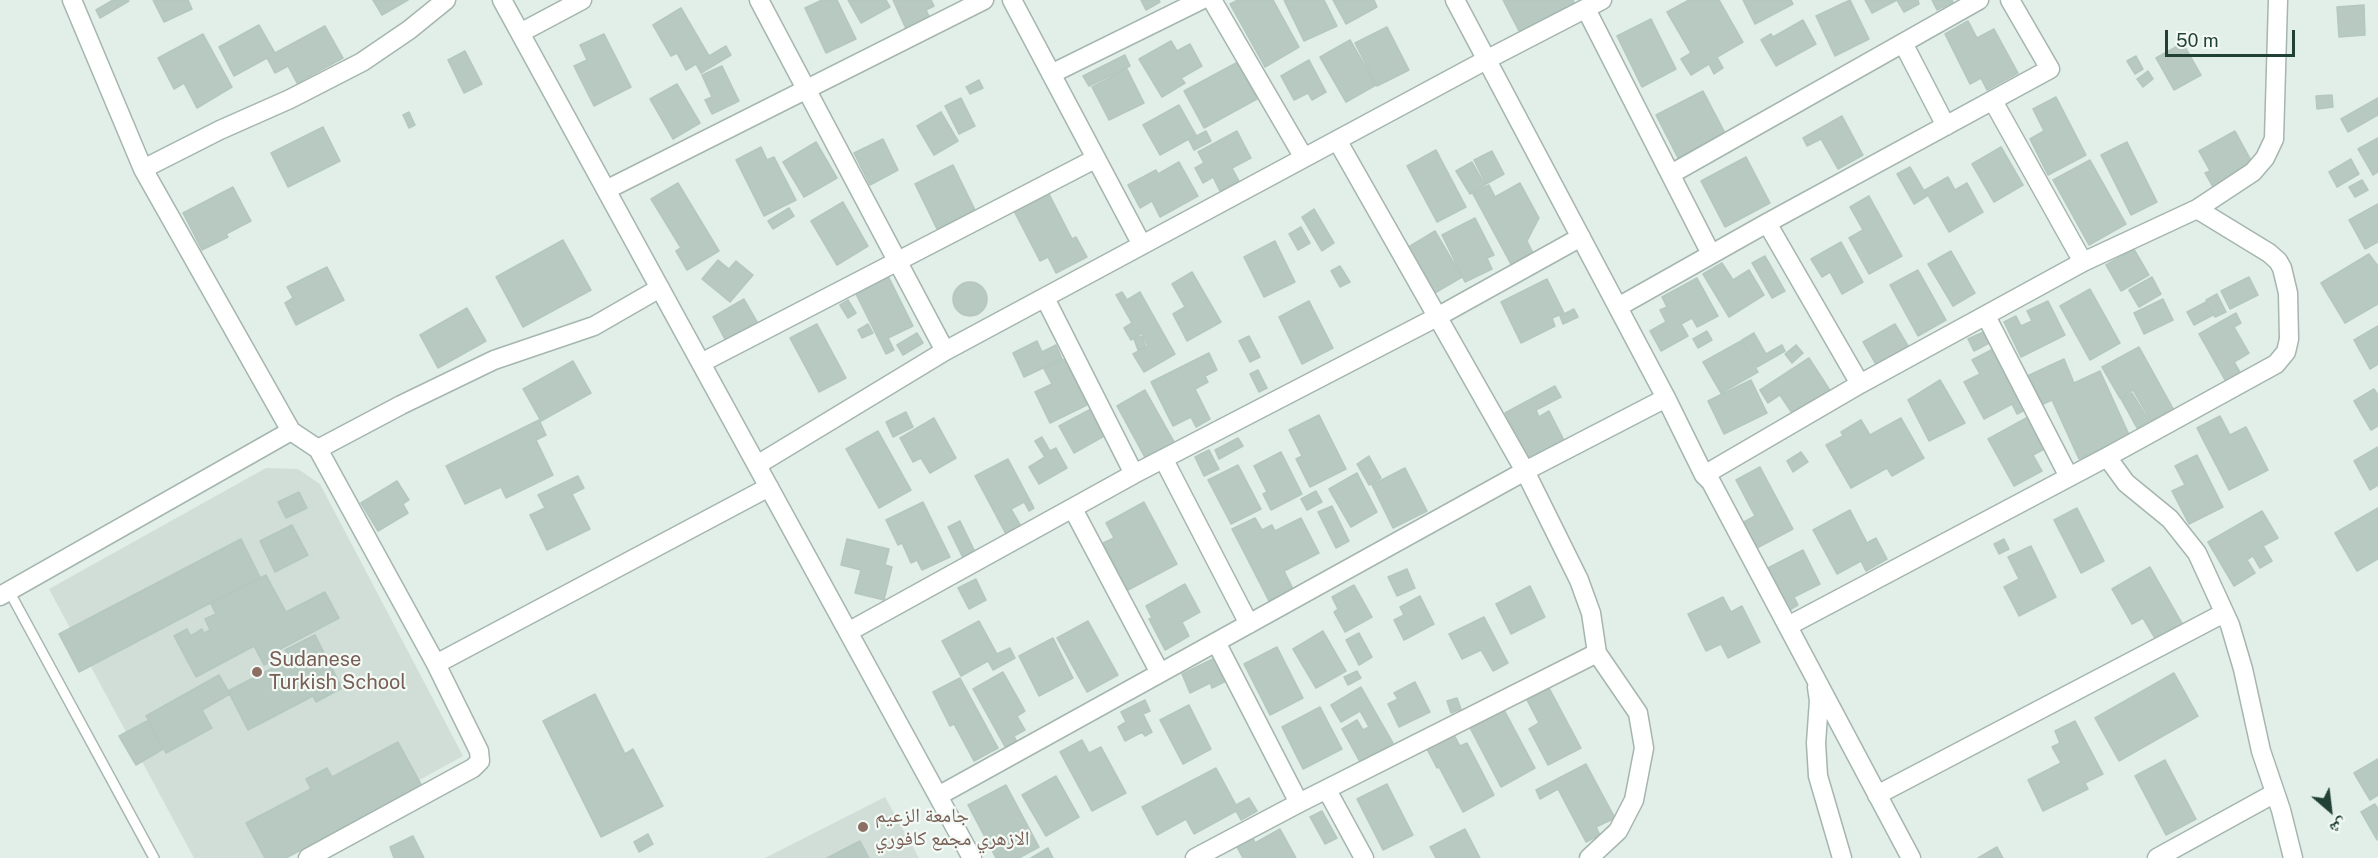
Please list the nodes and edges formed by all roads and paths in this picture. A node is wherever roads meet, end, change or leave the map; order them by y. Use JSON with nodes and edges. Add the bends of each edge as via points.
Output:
{"nodes":[{"id":1,"x":72,"y":0,"type":"edge"},
{"id":2,"x":446,"y":0,"type":"edge"},
{"id":3,"x":502,"y":0,"type":"edge"},
{"id":4,"x":582,"y":0,"type":"edge"},
{"id":5,"x":759,"y":0,"type":"edge"},
{"id":6,"x":984,"y":0,"type":"edge"},
{"id":7,"x":1012,"y":0,"type":"edge"},
{"id":8,"x":1201,"y":0,"type":"edge"},
{"id":9,"x":1212,"y":0,"type":"edge"},
{"id":10,"x":1455,"y":0,"type":"edge"},
{"id":11,"x":1979,"y":0,"type":"edge"},
{"id":12,"x":2010,"y":0,"type":"edge"},
{"id":13,"x":2278,"y":0,"type":"edge"},
{"id":14,"x":1594,"y":4,"type":"edge"},
{"id":15,"x":520,"y":33,"type":"junction"},
{"id":16,"x":1903,"y":43,"type":"junction"},
{"id":17,"x":1486,"y":60,"type":"junction"},
{"id":18,"x":1051,"y":74,"type":"junction"},
{"id":19,"x":806,"y":89,"type":"junction"},
{"id":20,"x":1993,"y":101,"type":"junction"},
{"id":21,"x":1946,"y":126,"type":"junction"},
{"id":22,"x":1336,"y":140,"type":"junction"},
{"id":23,"x":1304,"y":158,"type":"junction"},
{"id":24,"x":1095,"y":159,"type":"junction"},
{"id":25,"x":143,"y":169,"type":"junction"},
{"id":26,"x":1671,"y":174,"type":"junction"},
{"id":27,"x":606,"y":190,"type":"junction"},
{"id":28,"x":2197,"y":208,"type":"junction"},
{"id":29,"x":1767,"y":223,"type":"junction"},
{"id":30,"x":1581,"y":237,"type":"junction"},
{"id":31,"x":1142,"y":245,"type":"junction"},
{"id":32,"x":1711,"y":254,"type":"junction"},
{"id":33,"x":897,"y":261,"type":"junction"},
{"id":34,"x":2083,"y":262,"type":"junction"},
{"id":35,"x":660,"y":288,"type":"junction"},
{"id":36,"x":1045,"y":298,"type":"junction"},
{"id":37,"x":1618,"y":307,"type":"junction"},
{"id":38,"x":1437,"y":316,"type":"junction"},
{"id":39,"x":1986,"y":316,"type":"junction"},
{"id":40,"x":945,"y":351,"type":"junction"},
{"id":41,"x":701,"y":363,"type":"junction"},
{"id":42,"x":1860,"y":384,"type":"junction"},
{"id":43,"x":1666,"y":398,"type":"junction"},
{"id":44,"x":291,"y":431,"type":"junction"},
{"id":45,"x":318,"y":449,"type":"junction"},
{"id":46,"x":2107,"y":457,"type":"junction"},
{"id":47,"x":1164,"y":460,"type":"junction"},
{"id":48,"x":757,"y":465,"type":"junction"},
{"id":49,"x":1525,"y":471,"type":"junction"},
{"id":50,"x":1134,"y":474,"type":"junction"},
{"id":51,"x":1704,"y":475,"type":"junction"},
{"id":52,"x":2069,"y":477,"type":"junction"},
{"id":53,"x":769,"y":487,"type":"junction"},
{"id":54,"x":1073,"y":509,"type":"junction"},
{"id":55,"x":5,"y":593,"type":"edge"},
{"id":56,"x":2224,"y":613,"type":"junction"},
{"id":57,"x":1249,"y":624,"type":"junction"},
{"id":58,"x":1788,"y":626,"type":"junction"},
{"id":59,"x":848,"y":632,"type":"junction"},
{"id":60,"x":1215,"y":642,"type":"junction"},
{"id":61,"x":1597,"y":653,"type":"junction"},
{"id":62,"x":436,"y":664,"type":"junction"},
{"id":63,"x":1160,"y":673,"type":"junction"},
{"id":64,"x":1815,"y":678,"type":"junction"},
{"id":65,"x":1327,"y":790,"type":"junction"},
{"id":66,"x":2275,"y":793,"type":"junction"},
{"id":67,"x":1878,"y":795,"type":"junction"},
{"id":68,"x":938,"y":796,"type":"junction"},
{"id":69,"x":1299,"y":803,"type":"junction"},
{"id":70,"x":153,"y":858,"type":"edge"},
{"id":71,"x":308,"y":858,"type":"edge"},
{"id":72,"x":972,"y":858,"type":"edge"},
{"id":73,"x":1195,"y":858,"type":"edge"},
{"id":74,"x":1364,"y":858,"type":"edge"},
{"id":75,"x":1589,"y":858,"type":"edge"},
{"id":76,"x":1842,"y":858,"type":"edge"},
{"id":77,"x":1911,"y":858,"type":"edge"},
{"id":78,"x":2157,"y":858,"type":"edge"},
{"id":79,"x":2293,"y":858,"type":"edge"}],
"edges":[{"from":1,"to":25,"type":"street"},
{"from":2,"to":25,"type":"street","via":[[362,62]]},
{"from":3,"to":15,"type":"street"},
{"from":4,"to":15,"type":"street"},
{"from":5,"to":19,"type":"street"},
{"from":6,"to":19,"type":"street"},
{"from":7,"to":18,"type":"street"},
{"from":8,"to":18,"type":"street"},
{"from":9,"to":23,"type":"street"},
{"from":10,"to":17,"type":"street"},
{"from":11,"to":16,"type":"street"},
{"from":12,"to":20,"type":"street","via":[[2050,69]]},
{"from":13,"to":28,"type":"street","via":[[2274,139],[2253,172]]},
{"from":14,"to":17,"type":"street"},
{"from":14,"to":26,"type":"street"},
{"from":15,"to":27,"type":"street"},
{"from":16,"to":21,"type":"street"},
{"from":16,"to":26,"type":"street"},
{"from":17,"to":22,"type":"street"},
{"from":17,"to":30,"type":"street"},
{"from":18,"to":24,"type":"street"},
{"from":19,"to":27,"type":"street"},
{"from":19,"to":33,"type":"street"},
{"from":20,"to":21,"type":"street"},
{"from":20,"to":34,"type":"street"},
{"from":21,"to":29,"type":"street"},
{"from":22,"to":23,"type":"street"},
{"from":22,"to":38,"type":"street"},
{"from":23,"to":31,"type":"street"},
{"from":24,"to":31,"type":"street"},
{"from":24,"to":33,"type":"street"},
{"from":25,"to":44,"type":"street"},
{"from":26,"to":32,"type":"street"},
{"from":27,"to":35,"type":"street"},
{"from":28,"to":34,"type":"street"},
{"from":28,"to":46,"type":"street","via":[[2278,261],[2288,294],[2286,352],[2277,364]]},
{"from":29,"to":32,"type":"street"},
{"from":29,"to":42,"type":"street"},
{"from":30,"to":37,"type":"street"},
{"from":30,"to":38,"type":"street"},
{"from":31,"to":36,"type":"street"},
{"from":32,"to":37,"type":"street"},
{"from":33,"to":40,"type":"street"},
{"from":33,"to":41,"type":"street"},
{"from":34,"to":39,"type":"street"},
{"from":35,"to":41,"type":"street"},
{"from":35,"to":45,"type":"street","via":[[594,326],[494,360]]},
{"from":36,"to":40,"type":"street"},
{"from":36,"to":50,"type":"street"},
{"from":37,"to":43,"type":"street"},
{"from":38,"to":47,"type":"street"},
{"from":38,"to":49,"type":"street"},
{"from":39,"to":42,"type":"street"},
{"from":39,"to":52,"type":"street"},
{"from":40,"to":48,"type":"street"},
{"from":41,"to":48,"type":"street"},
{"from":42,"to":51,"type":"street"},
{"from":43,"to":49,"type":"street"},
{"from":43,"to":51,"type":"street"},
{"from":44,"to":45,"type":"street"},
{"from":44,"to":55,"type":"street"},
{"from":45,"to":62,"type":"street"},
{"from":46,"to":52,"type":"street"},
{"from":46,"to":56,"type":"street","via":[[2126,483],[2170,519],[2197,553]]},
{"from":47,"to":50,"type":"street"},
{"from":47,"to":57,"type":"street"},
{"from":48,"to":53,"type":"street"},
{"from":49,"to":57,"type":"street"},
{"from":49,"to":61,"type":"street","via":[[1580,580],[1591,613]]},
{"from":50,"to":54,"type":"street"},
{"from":51,"to":58,"type":"street"},
{"from":52,"to":58,"type":"street"},
{"from":53,"to":59,"type":"street"},
{"from":53,"to":62,"type":"street"},
{"from":54,"to":59,"type":"street"},
{"from":54,"to":63,"type":"street"},
{"from":55,"to":70,"type":"lane"},
{"from":56,"to":66,"type":"street","via":[[2243,669],[2260,751]]},
{"from":56,"to":67,"type":"street"},
{"from":57,"to":60,"type":"street"},
{"from":58,"to":64,"type":"street"},
{"from":59,"to":68,"type":"street"},
{"from":60,"to":63,"type":"street"},
{"from":60,"to":69,"type":"street"},
{"from":61,"to":65,"type":"street"},
{"from":61,"to":75,"type":"street","via":[[1638,713],[1644,748],[1634,800],[1618,831]]},
{"from":62,"to":71,"type":"street","via":[[479,751],[480,761]]},
{"from":63,"to":68,"type":"street"},
{"from":64,"to":67,"type":"street"},
{"from":64,"to":76,"type":"street","via":[[1819,701],[1818,776]]},
{"from":65,"to":69,"type":"street"},
{"from":65,"to":74,"type":"street"},
{"from":66,"to":78,"type":"street"},
{"from":66,"to":79,"type":"street"},
{"from":67,"to":77,"type":"street"},
{"from":68,"to":72,"type":"street"},
{"from":69,"to":73,"type":"street"}]}
